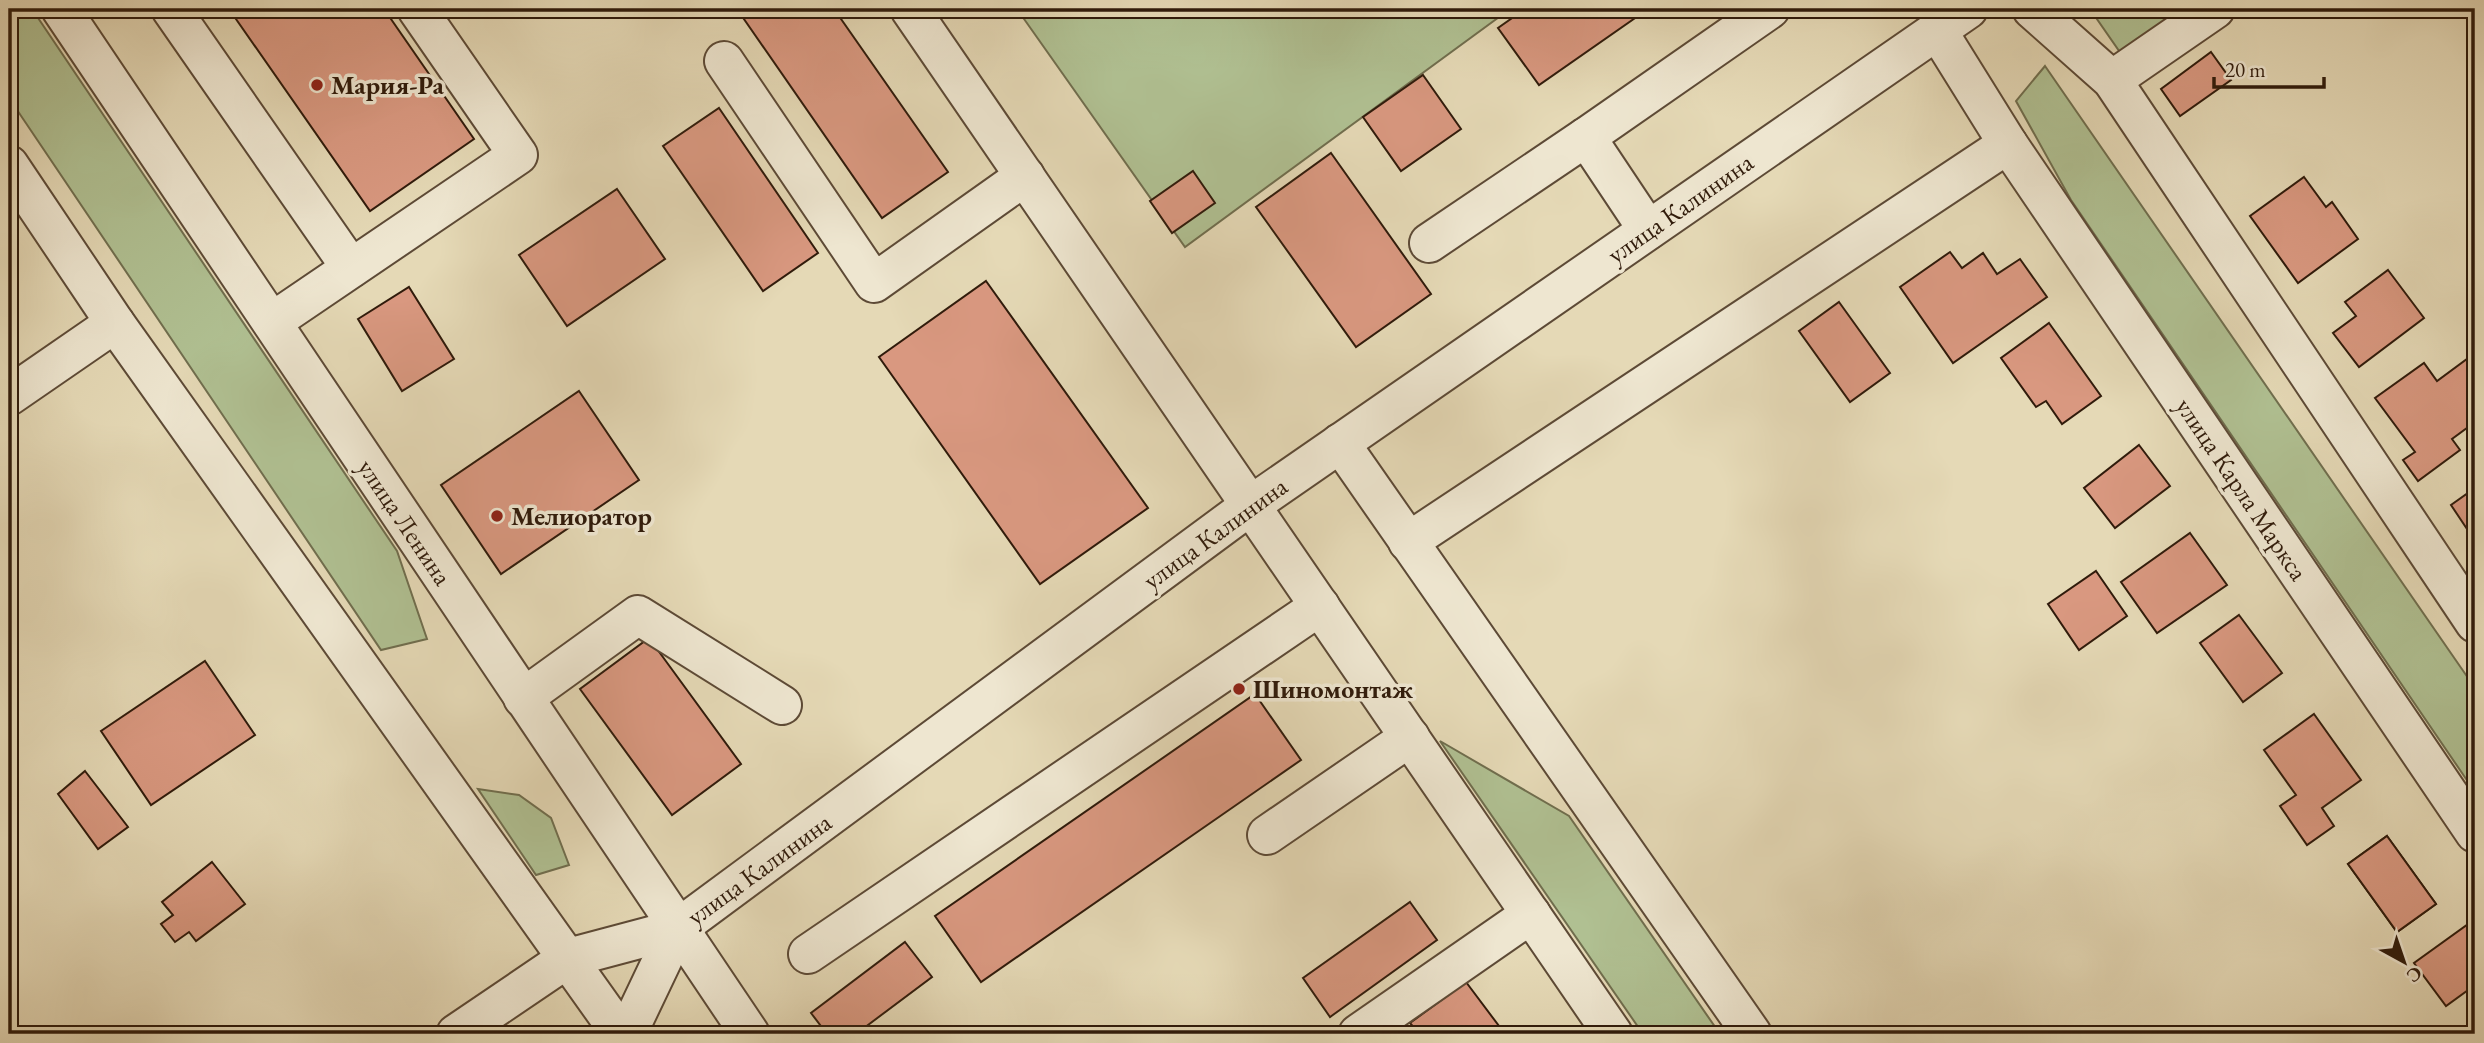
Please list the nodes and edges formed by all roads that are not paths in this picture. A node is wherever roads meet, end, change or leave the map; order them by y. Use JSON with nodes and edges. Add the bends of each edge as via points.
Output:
{"nodes":[{"id":1,"x":61,"y":9,"type":"edge"},
{"id":2,"x":170,"y":9,"type":"edge"},
{"id":3,"x":417,"y":9,"type":"edge"},
{"id":4,"x":910,"y":9,"type":"edge"},
{"id":5,"x":1770,"y":9,"type":"edge"},
{"id":6,"x":1968,"y":9,"type":"edge"},
{"id":7,"x":2032,"y":9,"type":"edge"},
{"id":8,"x":2215,"y":9,"type":"edge"},
{"id":9,"x":1937,"y":30,"type":"junction"},
{"id":10,"x":724,"y":61,"type":"dead end"},
{"id":11,"x":2112,"y":80,"type":"junction"},
{"id":12,"x":1586,"y":138,"type":"junction"},
{"id":13,"x":2008,"y":144,"type":"junction"},
{"id":14,"x":9,"y":165,"type":"edge"},
{"id":15,"x":1025,"y":176,"type":"junction"},
{"id":16,"x":1648,"y":230,"type":"junction"},
{"id":17,"x":1429,"y":243,"type":"dead end"},
{"id":18,"x":351,"y":268,"type":"junction"},
{"id":19,"x":272,"y":322,"type":"junction"},
{"id":20,"x":115,"y":323,"type":"junction"},
{"id":21,"x":9,"y":396,"type":"edge"},
{"id":22,"x":1340,"y":443,"type":"junction"},
{"id":23,"x":1251,"y":505,"type":"junction"},
{"id":24,"x":1408,"y":542,"type":"junction"},
{"id":25,"x":1320,"y":606,"type":"junction"},
{"id":26,"x":2475,"y":624,"type":"edge"},
{"id":27,"x":523,"y":698,"type":"junction"},
{"id":28,"x":782,"y":705,"type":"dead end"},
{"id":29,"x":1409,"y":737,"type":"junction"},
{"id":30,"x":2475,"y":833,"type":"edge"},
{"id":31,"x":1267,"y":835,"type":"dead end"},
{"id":32,"x":1531,"y":914,"type":"junction"},
{"id":33,"x":677,"y":929,"type":"junction"},
{"id":34,"x":808,"y":954,"type":"dead end"},
{"id":35,"x":568,"y":958,"type":"junction"},
{"id":36,"x":456,"y":1034,"type":"edge"},
{"id":37,"x":621,"y":1034,"type":"edge"},
{"id":38,"x":627,"y":1034,"type":"edge"},
{"id":39,"x":750,"y":1034,"type":"edge"},
{"id":40,"x":1358,"y":1034,"type":"edge"},
{"id":41,"x":1613,"y":1034,"type":"edge"},
{"id":42,"x":1752,"y":1034,"type":"edge"}],
"edges":[{"from":1,"to":19,"type":"street","name":"улица Ленина"},
{"from":2,"to":18,"type":"street"},
{"from":3,"to":18,"type":"street","via":[[518,155]]},
{"from":4,"to":15,"type":"street"},
{"from":5,"to":12,"type":"street"},
{"from":6,"to":9,"type":"street","name":"улица Калинина"},
{"from":7,"to":11,"type":"street"},
{"from":8,"to":11,"type":"street"},
{"from":9,"to":13,"type":"street","name":"улица Карла Маркса"},
{"from":9,"to":16,"type":"street","name":"улица Калинина"},
{"from":10,"to":15,"type":"street","via":[[874,283]]},
{"from":11,"to":26,"type":"street"},
{"from":12,"to":16,"type":"street"},
{"from":12,"to":17,"type":"street"},
{"from":13,"to":24,"type":"street"},
{"from":13,"to":30,"type":"street","name":"улица Карла Маркса"},
{"from":14,"to":20,"type":"street"},
{"from":15,"to":23,"type":"street"},
{"from":16,"to":22,"type":"street","name":"улица Калинина"},
{"from":18,"to":19,"type":"street"},
{"from":19,"to":27,"type":"street","name":"улица Ленина"},
{"from":20,"to":21,"type":"street"},
{"from":20,"to":35,"type":"street"},
{"from":22,"to":23,"type":"street","name":"улица Калинина"},
{"from":22,"to":24,"type":"street"},
{"from":23,"to":25,"type":"street"},
{"from":23,"to":33,"type":"street","name":"улица Калинина"},
{"from":24,"to":42,"type":"street"},
{"from":25,"to":29,"type":"street"},
{"from":25,"to":34,"type":"street"},
{"from":27,"to":28,"type":"street","via":[[638,615]]},
{"from":27,"to":33,"type":"street","name":"улица Ленина"},
{"from":29,"to":31,"type":"street"},
{"from":29,"to":32,"type":"street"},
{"from":32,"to":40,"type":"street"},
{"from":32,"to":41,"type":"street"},
{"from":33,"to":35,"type":"street","name":"улица Калинина"},
{"from":33,"to":38,"type":"street"},
{"from":33,"to":39,"type":"street","name":"улица Ленина"},
{"from":35,"to":36,"type":"street","name":"улица Калинина"},
{"from":35,"to":37,"type":"street"}]}
